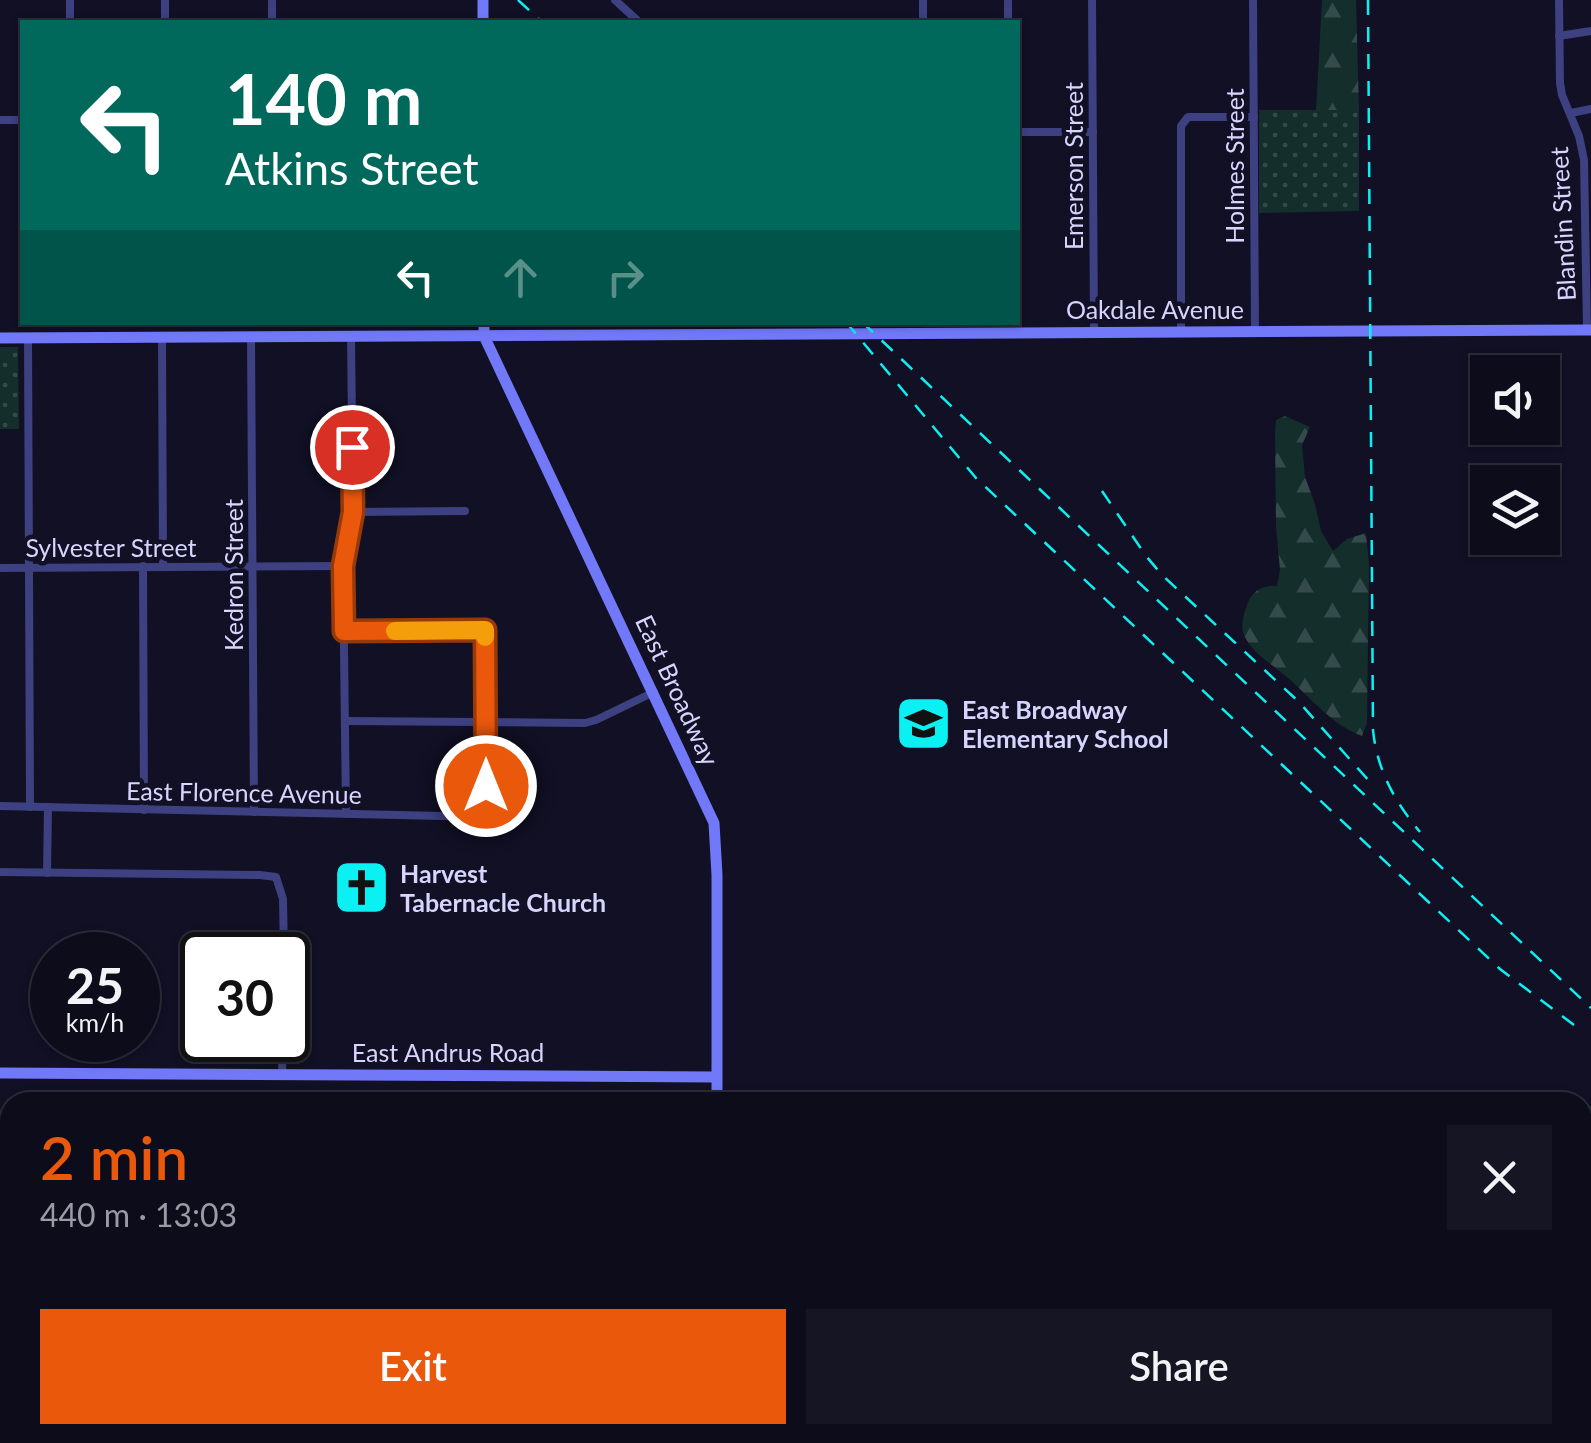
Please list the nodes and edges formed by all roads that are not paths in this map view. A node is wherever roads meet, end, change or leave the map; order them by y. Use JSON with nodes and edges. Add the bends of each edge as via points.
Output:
{"nodes":[{"id":1,"x":615,"y":0,"type":"edge"},
{"id":2,"x":1092,"y":0,"type":"edge"},
{"id":3,"x":1253,"y":0,"type":"edge"},
{"id":4,"x":1558,"y":0,"type":"edge"},
{"id":5,"x":637,"y":20,"type":"edge"},
{"id":6,"x":1591,"y":31,"type":"edge"},
{"id":7,"x":1558,"y":36,"type":"junction"},
{"id":8,"x":1591,"y":110,"type":"edge"},
{"id":9,"x":1571,"y":113,"type":"junction"},
{"id":10,"x":1254,"y":117,"type":"junction"},
{"id":11,"x":1020,"y":132,"type":"edge"},
{"id":12,"x":1093,"y":132,"type":"junction"},
{"id":13,"x":1588,"y":226,"type":"edge"},
{"id":14,"x":71,"y":325,"type":"edge"},
{"id":15,"x":166,"y":325,"type":"edge"},
{"id":16,"x":274,"y":325,"type":"edge"},
{"id":17,"x":925,"y":328,"type":"edge"},
{"id":18,"x":1010,"y":328,"type":"edge"},
{"id":19,"x":379,"y":329,"type":"edge"},
{"id":20,"x":484,"y":329,"type":"edge"},
{"id":21,"x":652,"y":329,"type":"edge"},
{"id":22,"x":1589,"y":330,"type":"edge"},
{"id":23,"x":1094,"y":332,"type":"junction"},
{"id":24,"x":1180,"y":332,"type":"junction"},
{"id":25,"x":1255,"y":332,"type":"junction"},
{"id":26,"x":351,"y":336,"type":"junction"},
{"id":27,"x":164,"y":337,"type":"junction"},
{"id":28,"x":251,"y":337,"type":"junction"},
{"id":29,"x":274,"y":337,"type":"junction"},
{"id":30,"x":0,"y":338,"type":"edge"},
{"id":31,"x":28,"y":338,"type":"junction"},
{"id":32,"x":71,"y":338,"type":"junction"},
{"id":33,"x":465,"y":511,"type":"dead end"},
{"id":34,"x":353,"y":512,"type":"junction"},
{"id":35,"x":142,"y":566,"type":"junction"},
{"id":36,"x":163,"y":566,"type":"junction"},
{"id":37,"x":252,"y":566,"type":"junction"},
{"id":38,"x":343,"y":566,"type":"junction"},
{"id":39,"x":0,"y":568,"type":"edge"},
{"id":40,"x":29,"y":568,"type":"junction"},
{"id":41,"x":344,"y":631,"type":"junction"},
{"id":42,"x":654,"y":692,"type":"junction"},
{"id":43,"x":346,"y":721,"type":"junction"},
{"id":44,"x":486,"y":722,"type":"junction"},
{"id":45,"x":0,"y":806,"type":"edge"},
{"id":46,"x":30,"y":807,"type":"junction"},
{"id":47,"x":48,"y":807,"type":"junction"},
{"id":48,"x":144,"y":810,"type":"junction"},
{"id":49,"x":254,"y":812,"type":"junction"},
{"id":50,"x":346,"y":814,"type":"junction"},
{"id":51,"x":0,"y":872,"type":"edge"},
{"id":52,"x":47,"y":873,"type":"junction"},
{"id":53,"x":284,"y":932,"type":"edge"},
{"id":54,"x":282,"y":1062,"type":"edge"},
{"id":55,"x":0,"y":1073,"type":"edge"},
{"id":56,"x":282,"y":1074,"type":"junction"},
{"id":57,"x":716,"y":1077,"type":"junction"},
{"id":58,"x":716,"y":1092,"type":"edge"}],
"edges":[{"from":1,"to":5,"type":"street"},
{"from":2,"to":12,"type":"street","name":"Emerson Street"},
{"from":3,"to":10,"type":"street","name":"Holmes Street"},
{"from":4,"to":7,"type":"street","name":"Blandin Street"},
{"from":6,"to":7,"type":"street"},
{"from":7,"to":9,"type":"street","name":"Blandin Street","via":[[1561,90]]},
{"from":8,"to":9,"type":"street"},
{"from":9,"to":13,"type":"street","name":"Blandin Street","via":[[1584,160]]},
{"from":10,"to":24,"type":"street","via":[[1184,118]]},
{"from":10,"to":25,"type":"street","name":"Holmes Street"},
{"from":11,"to":12,"type":"street"},
{"from":12,"to":23,"type":"street","name":"Emerson Street"},
{"from":13,"to":22,"type":"street","name":"Blandin Street"},
{"from":14,"to":32,"type":"street"},
{"from":15,"to":27,"type":"street"},
{"from":16,"to":29,"type":"street"},
{"from":17,"to":18,"type":"street","name":"Oakdale Avenue"},
{"from":17,"to":21,"type":"street","name":"Oakdale Avenue"},
{"from":18,"to":23,"type":"street","name":"Oakdale Avenue"},
{"from":19,"to":20,"type":"street","name":"Oakdale Avenue"},
{"from":19,"to":26,"type":"street","name":"Oakdale Avenue"},
{"from":20,"to":21,"type":"street","name":"Oakdale Avenue"},
{"from":20,"to":42,"type":"street","name":"East Broadway"},
{"from":22,"to":25,"type":"street","name":"Oakdale Avenue"},
{"from":23,"to":24,"type":"street","name":"Oakdale Avenue"},
{"from":24,"to":25,"type":"street","name":"Oakdale Avenue"},
{"from":26,"to":29,"type":"street","name":"Oakdale Avenue"},
{"from":26,"to":34,"type":"street"},
{"from":27,"to":28,"type":"street","name":"Oakdale Avenue"},
{"from":27,"to":32,"type":"street","name":"Oakdale Avenue"},
{"from":27,"to":36,"type":"street"},
{"from":28,"to":29,"type":"street","name":"Oakdale Avenue"},
{"from":28,"to":37,"type":"street","name":"Kedron Street"},
{"from":30,"to":31,"type":"street","name":"Oakdale Avenue"},
{"from":31,"to":32,"type":"street","name":"Oakdale Avenue"},
{"from":31,"to":40,"type":"street"},
{"from":33,"to":34,"type":"street"},
{"from":34,"to":38,"type":"street"},
{"from":35,"to":36,"type":"street","name":"Sylvester Street"},
{"from":35,"to":40,"type":"street","name":"Sylvester Street"},
{"from":35,"to":48,"type":"street"},
{"from":36,"to":37,"type":"street","name":"Sylvester Street"},
{"from":37,"to":38,"type":"street","name":"Sylvester Street"},
{"from":37,"to":49,"type":"street","name":"Kedron Street"},
{"from":38,"to":41,"type":"street"},
{"from":39,"to":40,"type":"street","name":"Sylvester Street"},
{"from":40,"to":46,"type":"street"},
{"from":41,"to":43,"type":"street"},
{"from":41,"to":44,"type":"street","via":[[485,630]]},
{"from":42,"to":44,"type":"street","via":[[585,724]]},
{"from":42,"to":57,"type":"street","name":"East Broadway","via":[[714,822]]},
{"from":43,"to":44,"type":"street"},
{"from":43,"to":50,"type":"street"},
{"from":44,"to":50,"type":"street","name":"East Florence Avenue","via":[[486,817]]},
{"from":45,"to":46,"type":"street","name":"East Florence Avenue"},
{"from":46,"to":47,"type":"street","name":"East Florence Avenue"},
{"from":47,"to":48,"type":"street","name":"East Florence Avenue"},
{"from":47,"to":52,"type":"street"},
{"from":48,"to":49,"type":"street","name":"East Florence Avenue"},
{"from":49,"to":50,"type":"street","name":"East Florence Avenue"},
{"from":51,"to":52,"type":"street"},
{"from":52,"to":53,"type":"street","via":[[276,877]]},
{"from":54,"to":56,"type":"street"},
{"from":55,"to":56,"type":"street","name":"East Andrus Road"},
{"from":56,"to":57,"type":"street","name":"East Andrus Road"},
{"from":57,"to":58,"type":"street","name":"East Broadway"}]}
